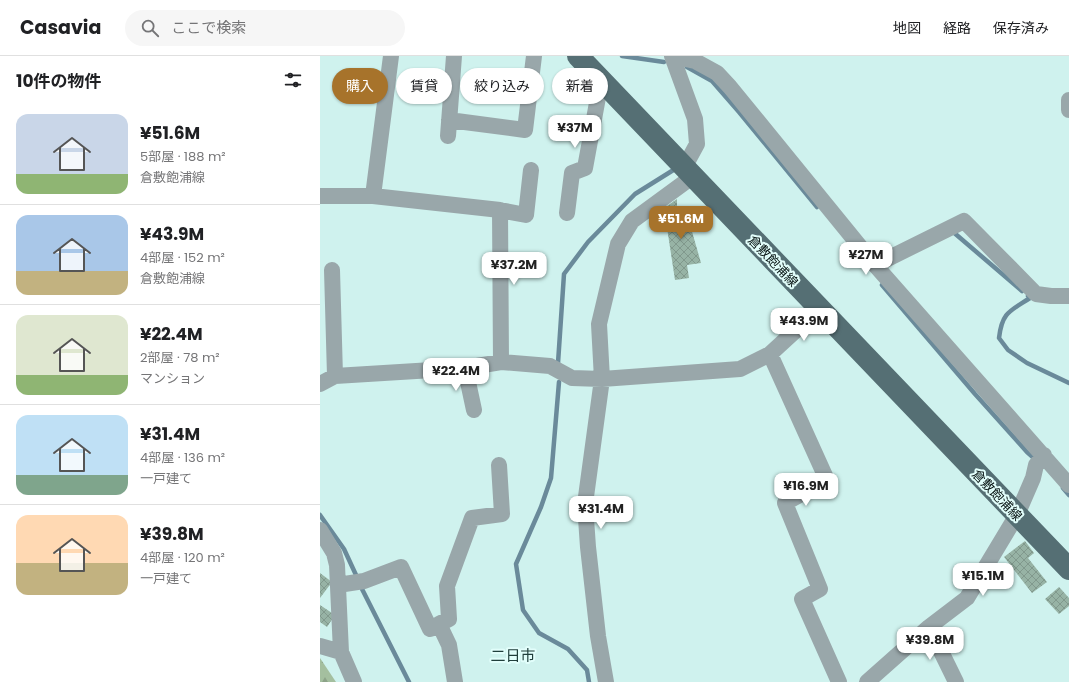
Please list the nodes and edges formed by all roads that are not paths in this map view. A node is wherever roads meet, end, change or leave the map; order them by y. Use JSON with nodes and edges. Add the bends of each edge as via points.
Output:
{"nodes":[{"id":1,"x":391,"y":56,"type":"edge"},
{"id":2,"x":454,"y":56,"type":"edge"},
{"id":3,"x":534,"y":56,"type":"edge"},
{"id":4,"x":578,"y":56,"type":"edge"},
{"id":5,"x":672,"y":56,"type":"edge"},
{"id":6,"x":590,"y":68,"type":"edge"},
{"id":7,"x":608,"y":87,"type":"edge"},
{"id":8,"x":1069,"y":100,"type":"edge"},
{"id":9,"x":597,"y":104,"type":"edge"},
{"id":10,"x":1069,"y":110,"type":"edge"},
{"id":11,"x":531,"y":170,"type":"dead end"},
{"id":12,"x":688,"y":172,"type":"junction"},
{"id":13,"x":320,"y":196,"type":"edge"},
{"id":14,"x":373,"y":196,"type":"junction"},
{"id":15,"x":500,"y":210,"type":"junction"},
{"id":16,"x":567,"y":213,"type":"dead end"},
{"id":17,"x":875,"y":265,"type":"junction"},
{"id":18,"x":332,"y":270,"type":"dead end"},
{"id":19,"x":1069,"y":296,"type":"edge"},
{"id":20,"x":819,"y":309,"type":"junction"},
{"id":21,"x":770,"y":354,"type":"junction"},
{"id":22,"x":501,"y":362,"type":"junction"},
{"id":23,"x":465,"y":368,"type":"junction"},
{"id":24,"x":336,"y":376,"type":"junction"},
{"id":25,"x":602,"y":378,"type":"junction"},
{"id":26,"x":320,"y":384,"type":"edge"},
{"id":27,"x":474,"y":410,"type":"dead end"},
{"id":28,"x":1041,"y":459,"type":"junction"},
{"id":29,"x":499,"y":464,"type":"dead end"},
{"id":30,"x":1069,"y":485,"type":"edge"},
{"id":31,"x":1017,"y":515,"type":"junction"},
{"id":32,"x":320,"y":530,"type":"edge"},
{"id":33,"x":1069,"y":569,"type":"edge"},
{"id":34,"x":338,"y":585,"type":"junction"},
{"id":35,"x":439,"y":624,"type":"junction"},
{"id":36,"x":929,"y":627,"type":"junction"},
{"id":37,"x":320,"y":646,"type":"edge"},
{"id":38,"x":341,"y":652,"type":"junction"},
{"id":39,"x":354,"y":682,"type":"edge"},
{"id":40,"x":455,"y":682,"type":"edge"},
{"id":41,"x":606,"y":682,"type":"edge"},
{"id":42,"x":839,"y":682,"type":"edge"},
{"id":43,"x":867,"y":682,"type":"edge"},
{"id":44,"x":956,"y":682,"type":"edge"}],
"edges":[{"from":1,"to":14,"type":"street"},
{"from":2,"to":3,"type":"street","via":[[448,128],[526,130]]},
{"from":4,"to":6,"type":"main road","name":"倉敷飽浦線"},
{"from":5,"to":12,"type":"street","via":[[695,119],[698,144]]},
{"from":5,"to":17,"type":"street","via":[[695,61],[717,73]]},
{"from":7,"to":12,"type":"main road","name":"倉敷飽浦線"},
{"from":8,"to":10,"type":"street"},
{"from":9,"to":16,"type":"street","via":[[585,168],[572,173]]},
{"from":11,"to":15,"type":"street","via":[[526,215]]},
{"from":12,"to":20,"type":"main road","name":"倉敷飽浦線"},
{"from":12,"to":25,"type":"street","via":[[632,221],[618,244],[599,324]]},
{"from":13,"to":14,"type":"street"},
{"from":14,"to":15,"type":"street"},
{"from":15,"to":22,"type":"street"},
{"from":17,"to":19,"type":"street","via":[[964,222],[1036,294]]},
{"from":17,"to":28,"type":"street"},
{"from":18,"to":24,"type":"street"},
{"from":20,"to":21,"type":"street"},
{"from":20,"to":31,"type":"main road","name":"倉敷飽浦線"},
{"from":21,"to":25,"type":"street","via":[[740,369]]},
{"from":21,"to":42,"type":"street","via":[[827,480],[785,503],[820,589],[802,599]]},
{"from":22,"to":23,"type":"street"},
{"from":22,"to":25,"type":"street","via":[[550,366],[572,378]]},
{"from":23,"to":24,"type":"street"},
{"from":23,"to":27,"type":"street"},
{"from":24,"to":26,"type":"street"},
{"from":25,"to":41,"type":"street","via":[[585,504],[598,636]]},
{"from":28,"to":30,"type":"street"},
{"from":28,"to":31,"type":"street"},
{"from":29,"to":35,"type":"street","via":[[502,514],[472,518],[447,586],[449,619]]},
{"from":31,"to":33,"type":"main road","name":"倉敷飽浦線"},
{"from":31,"to":36,"type":"street","via":[[967,598]]},
{"from":32,"to":34,"type":"street","via":[[334,553]]},
{"from":34,"to":35,"type":"street","via":[[364,581],[402,567],[430,629]]},
{"from":34,"to":38,"type":"street"},
{"from":35,"to":40,"type":"street","via":[[449,645]]},
{"from":36,"to":43,"type":"street"},
{"from":36,"to":44,"type":"street"},
{"from":37,"to":38,"type":"street"},
{"from":38,"to":39,"type":"street"}]}
